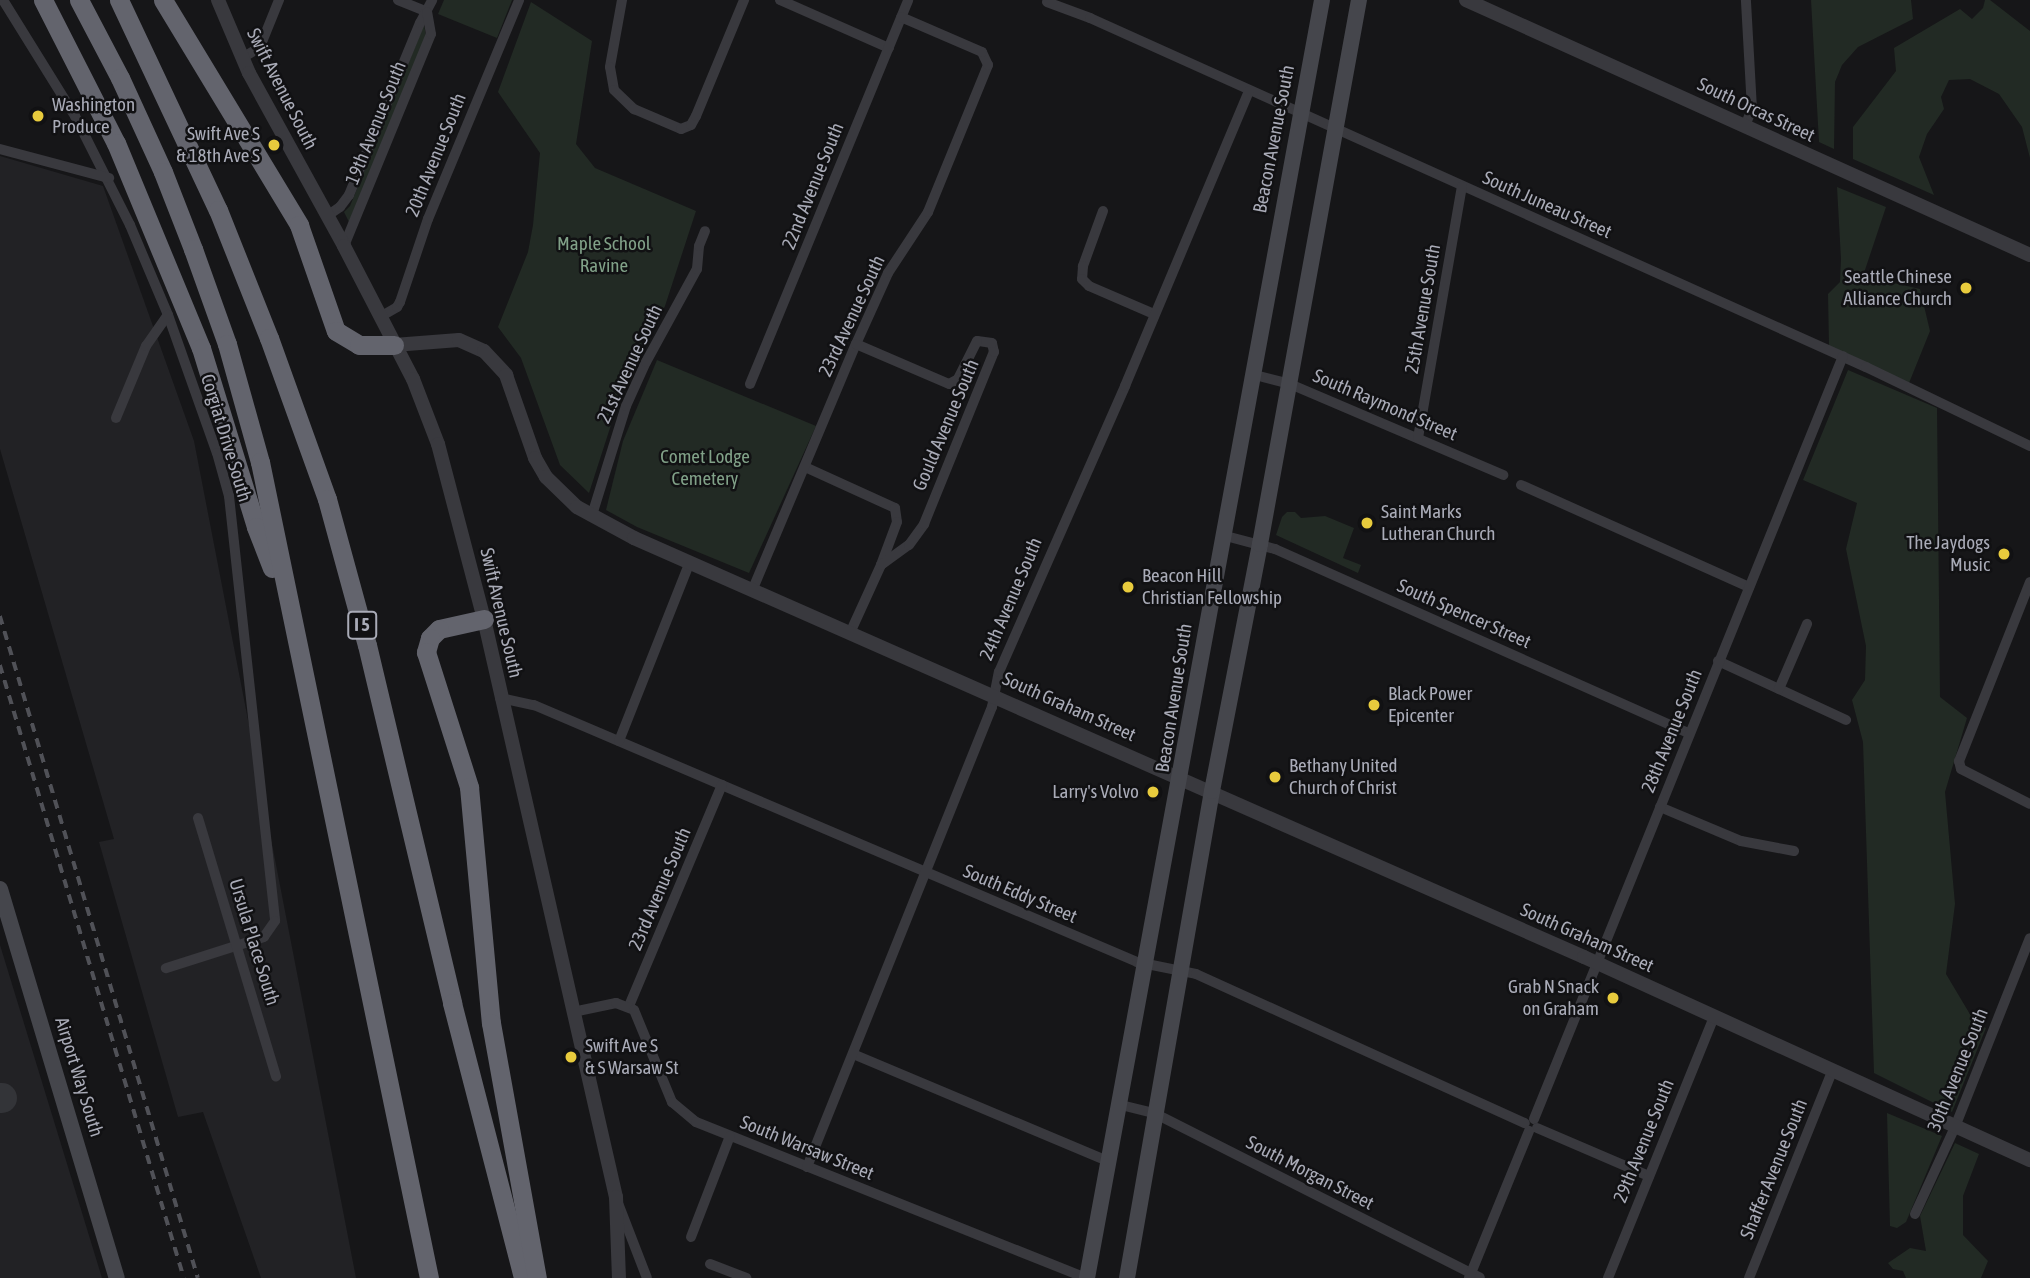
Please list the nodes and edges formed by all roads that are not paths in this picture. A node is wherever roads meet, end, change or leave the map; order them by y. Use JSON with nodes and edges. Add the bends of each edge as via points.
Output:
{"nodes":[{"id":1,"x":3,"y":0,"type":"edge"},
{"id":2,"x":43,"y":0,"type":"edge"},
{"id":3,"x":79,"y":0,"type":"edge"},
{"id":4,"x":119,"y":0,"type":"edge"},
{"id":5,"x":163,"y":0,"type":"edge"},
{"id":6,"x":218,"y":0,"type":"edge"},
{"id":7,"x":279,"y":0,"type":"edge"},
{"id":8,"x":398,"y":0,"type":"edge"},
{"id":9,"x":432,"y":0,"type":"edge"},
{"id":10,"x":519,"y":0,"type":"edge"},
{"id":11,"x":622,"y":0,"type":"edge"},
{"id":12,"x":744,"y":0,"type":"edge"},
{"id":13,"x":780,"y":0,"type":"edge"},
{"id":14,"x":908,"y":0,"type":"edge"},
{"id":15,"x":1322,"y":0,"type":"edge"},
{"id":16,"x":1359,"y":0,"type":"edge"},
{"id":17,"x":1466,"y":0,"type":"edge"},
{"id":18,"x":1746,"y":0,"type":"edge"},
{"id":19,"x":1047,"y":2,"type":"dead end"},
{"id":20,"x":1497,"y":8,"type":"edge"},
{"id":21,"x":427,"y":12,"type":"junction"},
{"id":22,"x":901,"y":17,"type":"junction"},
{"id":23,"x":889,"y":48,"type":"junction"},
{"id":24,"x":242,"y":58,"type":"junction"},
{"id":25,"x":1249,"y":91,"type":"junction"},
{"id":26,"x":1300,"y":113,"type":"junction"},
{"id":27,"x":1745,"y":126,"type":"junction"},
{"id":28,"x":1336,"y":130,"type":"junction"},
{"id":29,"x":0,"y":149,"type":"edge"},
{"id":30,"x":109,"y":178,"type":"junction"},
{"id":31,"x":1462,"y":187,"type":"junction"},
{"id":32,"x":1103,"y":211,"type":"dead end"},
{"id":33,"x":327,"y":216,"type":"junction"},
{"id":34,"x":705,"y":231,"type":"dead end"},
{"id":35,"x":344,"y":246,"type":"junction"},
{"id":36,"x":2030,"y":255,"type":"edge"},
{"id":37,"x":1154,"y":314,"type":"junction"},
{"id":38,"x":168,"y":315,"type":"junction"},
{"id":39,"x":380,"y":317,"type":"junction"},
{"id":40,"x":856,"y":344,"type":"junction"},
{"id":41,"x":394,"y":345,"type":"junction"},
{"id":42,"x":1843,"y":356,"type":"junction"},
{"id":43,"x":1251,"y":374,"type":"junction"},
{"id":44,"x":750,"y":384,"type":"dead end"},
{"id":45,"x":1290,"y":384,"type":"junction"},
{"id":46,"x":116,"y":418,"type":"dead end"},
{"id":47,"x":1418,"y":438,"type":"junction"},
{"id":48,"x":2030,"y":446,"type":"edge"},
{"id":49,"x":805,"y":467,"type":"junction"},
{"id":50,"x":1503,"y":475,"type":"dead end"},
{"id":51,"x":1521,"y":485,"type":"dead end"},
{"id":52,"x":592,"y":515,"type":"junction"},
{"id":53,"x":1222,"y":535,"type":"junction"},
{"id":54,"x":1261,"y":544,"type":"junction"},
{"id":55,"x":690,"y":564,"type":"junction"},
{"id":56,"x":881,"y":565,"type":"junction"},
{"id":57,"x":2030,"y":582,"type":"edge"},
{"id":58,"x":1749,"y":587,"type":"junction"},
{"id":59,"x":752,"y":591,"type":"junction"},
{"id":60,"x":290,"y":611,"type":"junction"},
{"id":61,"x":484,"y":619,"type":"junction"},
{"id":62,"x":1807,"y":624,"type":"dead end"},
{"id":63,"x":850,"y":633,"type":"junction"},
{"id":64,"x":1718,"y":661,"type":"junction"},
{"id":65,"x":1779,"y":689,"type":"junction"},
{"id":66,"x":994,"y":695,"type":"junction"},
{"id":67,"x":500,"y":698,"type":"junction"},
{"id":68,"x":1846,"y":720,"type":"dead end"},
{"id":69,"x":1689,"y":733,"type":"junction"},
{"id":70,"x":619,"y":741,"type":"junction"},
{"id":71,"x":1182,"y":779,"type":"junction"},
{"id":72,"x":722,"y":785,"type":"junction"},
{"id":73,"x":1212,"y":791,"type":"junction"},
{"id":74,"x":2030,"y":804,"type":"edge"},
{"id":75,"x":1660,"y":807,"type":"junction"},
{"id":76,"x":198,"y":818,"type":"dead end"},
{"id":77,"x":1794,"y":851,"type":"dead end"},
{"id":78,"x":925,"y":873,"type":"junction"},
{"id":79,"x":0,"y":889,"type":"edge"},
{"id":80,"x":2030,"y":938,"type":"edge"},
{"id":81,"x":237,"y":946,"type":"junction"},
{"id":82,"x":1597,"y":963,"type":"junction"},
{"id":83,"x":1147,"y":965,"type":"junction"},
{"id":84,"x":166,"y":968,"type":"dead end"},
{"id":85,"x":1183,"y":971,"type":"junction"},
{"id":86,"x":629,"y":1006,"type":"junction"},
{"id":87,"x":573,"y":1012,"type":"junction"},
{"id":88,"x":1714,"y":1017,"type":"junction"},
{"id":89,"x":853,"y":1054,"type":"junction"},
{"id":90,"x":1832,"y":1072,"type":"junction"},
{"id":91,"x":276,"y":1076,"type":"dead end"},
{"id":92,"x":1121,"y":1105,"type":"junction"},
{"id":93,"x":1154,"y":1113,"type":"junction"},
{"id":94,"x":1531,"y":1125,"type":"junction"},
{"id":95,"x":1955,"y":1127,"type":"junction"},
{"id":96,"x":730,"y":1136,"type":"junction"},
{"id":97,"x":2030,"y":1160,"type":"edge"},
{"id":98,"x":1110,"y":1161,"type":"junction"},
{"id":99,"x":807,"y":1167,"type":"junction"},
{"id":100,"x":1649,"y":1176,"type":"junction"},
{"id":101,"x":616,"y":1197,"type":"junction"},
{"id":102,"x":1915,"y":1214,"type":"dead end"},
{"id":103,"x":691,"y":1237,"type":"dead end"},
{"id":104,"x":710,"y":1264,"type":"dead end"},
{"id":105,"x":1473,"y":1277,"type":"edge"},
{"id":106,"x":117,"y":1278,"type":"edge"},
{"id":107,"x":429,"y":1278,"type":"edge"},
{"id":108,"x":523,"y":1278,"type":"edge"},
{"id":109,"x":537,"y":1278,"type":"edge"},
{"id":110,"x":619,"y":1278,"type":"edge"},
{"id":111,"x":647,"y":1278,"type":"edge"},
{"id":112,"x":746,"y":1278,"type":"edge"},
{"id":113,"x":1087,"y":1278,"type":"edge"},
{"id":114,"x":1128,"y":1278,"type":"edge"},
{"id":115,"x":1608,"y":1278,"type":"edge"},
{"id":116,"x":1749,"y":1278,"type":"edge"}],
"edges":[{"from":1,"to":30,"type":"street","name":"Corgiat Drive South"},
{"from":2,"to":60,"type":"highway","via":[[116,143],[201,348],[256,527]]},
{"from":3,"to":60,"type":"highway","via":[[163,172],[226,344],[260,462]]},
{"from":4,"to":108,"type":"highway","number":"I 5","via":[[218,209],[327,499]]},
{"from":5,"to":41,"type":"highway","via":[[299,225],[336,331],[359,345]]},
{"from":6,"to":24,"type":"street","name":"Swift Avenue South"},
{"from":7,"to":24,"type":"street","via":[[260,47]]},
{"from":8,"to":21,"type":"street"},
{"from":9,"to":21,"type":"street","name":"19th Avenue South"},
{"from":10,"to":39,"type":"street","name":"20th Avenue South","via":[[428,219],[400,302]]},
{"from":11,"to":12,"type":"street","via":[[611,80],[619,98],[634,109],[687,128]]},
{"from":13,"to":23,"type":"street"},
{"from":14,"to":22,"type":"street","name":"22nd Avenue South"},
{"from":15,"to":26,"type":"main road","name":"Beacon Avenue South"},
{"from":16,"to":28,"type":"main road"},
{"from":17,"to":20,"type":"street","name":"South Orcas Street"},
{"from":18,"to":27,"type":"street","via":[[1752,109]]},
{"from":19,"to":25,"type":"street","name":"South Juneau Street"},
{"from":20,"to":27,"type":"street","name":"South Orcas Street"},
{"from":21,"to":33,"type":"street","name":"19th Avenue South","via":[[349,195]]},
{"from":21,"to":35,"type":"street","name":"19th Avenue South","via":[[431,34]]},
{"from":22,"to":23,"type":"street","name":"22nd Avenue South"},
{"from":22,"to":40,"type":"street","name":"23rd Avenue South","via":[[982,52],[988,60],[928,212],[888,273]]},
{"from":23,"to":44,"type":"street","name":"22nd Avenue South"},
{"from":24,"to":33,"type":"street","name":"Swift Avenue South"},
{"from":25,"to":26,"type":"street","name":"South Juneau Street"},
{"from":25,"to":37,"type":"street","name":"24th Avenue South"},
{"from":26,"to":28,"type":"street","name":"South Juneau Street"},
{"from":26,"to":43,"type":"main road","name":"Beacon Avenue South"},
{"from":27,"to":36,"type":"street","name":"South Orcas Street"},
{"from":28,"to":31,"type":"street","name":"South Juneau Street"},
{"from":28,"to":45,"type":"main road"},
{"from":29,"to":30,"type":"street"},
{"from":30,"to":38,"type":"street","name":"Corgiat Drive South"},
{"from":31,"to":42,"type":"street","name":"South Juneau Street"},
{"from":31,"to":47,"type":"street","name":"25th Avenue South"},
{"from":32,"to":37,"type":"street","via":[[1082,279]]},
{"from":33,"to":35,"type":"street","name":"Swift Avenue South"},
{"from":34,"to":52,"type":"street","name":"21st Avenue South","via":[[697,269],[626,406]]},
{"from":35,"to":39,"type":"street","name":"Swift Avenue South"},
{"from":37,"to":66,"type":"street","name":"24th Avenue South","via":[[1020,619]]},
{"from":38,"to":46,"type":"street","via":[[146,346]]},
{"from":38,"to":81,"type":"street","name":"Corgiat Drive South","via":[[229,496],[276,914],[264,937]]},
{"from":39,"to":41,"type":"street","name":"Swift Avenue South"},
{"from":40,"to":49,"type":"street","name":"23rd Avenue South"},
{"from":40,"to":56,"type":"street","name":"Gould Avenue South","via":[[944,384],[954,383],[977,341],[992,343],[993,359],[924,524],[909,545]]},
{"from":41,"to":52,"type":"street","name":"South Graham Street","via":[[459,340],[484,351],[506,376],[540,469],[567,499]]},
{"from":41,"to":61,"type":"street","name":"Swift Avenue South","via":[[413,379],[438,444]]},
{"from":42,"to":48,"type":"street","name":"South Juneau Street"},
{"from":42,"to":58,"type":"street","name":"28th Avenue South"},
{"from":43,"to":45,"type":"street","name":"South Raymond Street"},
{"from":43,"to":53,"type":"main road","name":"Beacon Avenue South"},
{"from":45,"to":47,"type":"street","name":"South Raymond Street"},
{"from":45,"to":54,"type":"main road"},
{"from":47,"to":50,"type":"street","name":"South Raymond Street"},
{"from":49,"to":56,"type":"street","name":"Gould Avenue South","via":[[895,508],[897,523]]},
{"from":49,"to":59,"type":"street","name":"23rd Avenue South"},
{"from":51,"to":58,"type":"street"},
{"from":52,"to":55,"type":"street","name":"South Graham Street"},
{"from":53,"to":54,"type":"street","name":"South Spencer Street"},
{"from":53,"to":71,"type":"main road","name":"Beacon Avenue South"},
{"from":54,"to":69,"type":"street","name":"South Spencer Street"},
{"from":54,"to":73,"type":"main road"},
{"from":55,"to":59,"type":"street","name":"South Graham Street"},
{"from":55,"to":70,"type":"street"},
{"from":56,"to":63,"type":"street","name":"Gould Avenue South"},
{"from":57,"to":74,"type":"street","via":[[1959,761],[1961,769]]},
{"from":58,"to":64,"type":"street","name":"28th Avenue South"},
{"from":59,"to":63,"type":"street","name":"South Graham Street"},
{"from":60,"to":107,"type":"highway"},
{"from":61,"to":67,"type":"street","name":"Swift Avenue South"},
{"from":61,"to":109,"type":"highway","via":[[439,629],[426,652],[469,787],[491,1023]]},
{"from":62,"to":65,"type":"street"},
{"from":63,"to":66,"type":"street","name":"South Graham Street"},
{"from":64,"to":65,"type":"street"},
{"from":64,"to":69,"type":"street","name":"28th Avenue South"},
{"from":65,"to":68,"type":"street"},
{"from":66,"to":71,"type":"street","name":"South Graham Street"},
{"from":66,"to":78,"type":"street","name":"24th Avenue South"},
{"from":67,"to":70,"type":"street","name":"South Eddy Street","via":[[523,701]]},
{"from":67,"to":87,"type":"street","name":"Swift Avenue South"},
{"from":69,"to":75,"type":"street","name":"28th Avenue South"},
{"from":70,"to":72,"type":"street","name":"South Eddy Street"},
{"from":71,"to":73,"type":"street","name":"South Graham Street"},
{"from":71,"to":83,"type":"main road","name":"Beacon Avenue South"},
{"from":72,"to":78,"type":"street","name":"South Eddy Street"},
{"from":72,"to":86,"type":"street","name":"23rd Avenue South"},
{"from":73,"to":82,"type":"street","name":"South Graham Street"},
{"from":73,"to":85,"type":"main road"},
{"from":75,"to":77,"type":"street","via":[[1741,841]]},
{"from":75,"to":82,"type":"street","name":"28th Avenue South"},
{"from":76,"to":81,"type":"street","name":"Ursula Place South"},
{"from":78,"to":83,"type":"street","name":"South Eddy Street"},
{"from":78,"to":89,"type":"street","name":"24th Avenue South"},
{"from":79,"to":106,"type":"main road","name":"Airport Way South"},
{"from":80,"to":95,"type":"street","name":"30th Avenue South"},
{"from":81,"to":84,"type":"street"},
{"from":81,"to":91,"type":"street","name":"Ursula Place South"},
{"from":82,"to":88,"type":"street","name":"South Graham Street"},
{"from":82,"to":94,"type":"street","name":"28th Avenue South"},
{"from":83,"to":85,"type":"street","name":"South Eddy Street"},
{"from":83,"to":92,"type":"main road","name":"Beacon Avenue South"},
{"from":85,"to":93,"type":"main road"},
{"from":85,"to":94,"type":"street","name":"South Eddy Street"},
{"from":86,"to":87,"type":"street","via":[[616,1003]]},
{"from":86,"to":96,"type":"street","name":"South Warsaw Street","via":[[637,1013],[672,1102],[685,1116]]},
{"from":87,"to":101,"type":"street","name":"Swift Avenue South"},
{"from":88,"to":90,"type":"street","name":"South Graham Street"},
{"from":88,"to":100,"type":"street","name":"29th Avenue South"},
{"from":89,"to":98,"type":"street"},
{"from":89,"to":99,"type":"street","name":"24th Avenue South"},
{"from":90,"to":95,"type":"street","name":"South Graham Street"},
{"from":90,"to":116,"type":"street","name":"Shaffer Avenue South"},
{"from":92,"to":93,"type":"street","name":"South Morgan Street"},
{"from":92,"to":98,"type":"main road","name":"Beacon Avenue South"},
{"from":93,"to":105,"type":"street","name":"South Morgan Street"},
{"from":93,"to":114,"type":"main road"},
{"from":94,"to":100,"type":"street","name":"South Eddy Street"},
{"from":94,"to":105,"type":"street","name":"28th Avenue South"},
{"from":95,"to":97,"type":"street","name":"South Graham Street"},
{"from":95,"to":102,"type":"street","name":"30th Avenue South"},
{"from":96,"to":99,"type":"street","name":"South Warsaw Street"},
{"from":96,"to":103,"type":"street"},
{"from":98,"to":113,"type":"main road","name":"Beacon Avenue South"},
{"from":99,"to":113,"type":"street","name":"South Warsaw Street"},
{"from":100,"to":115,"type":"street","name":"29th Avenue South"},
{"from":101,"to":110,"type":"street","name":"Swift Avenue South"},
{"from":101,"to":111,"type":"street"},
{"from":104,"to":112,"type":"street"}]}
